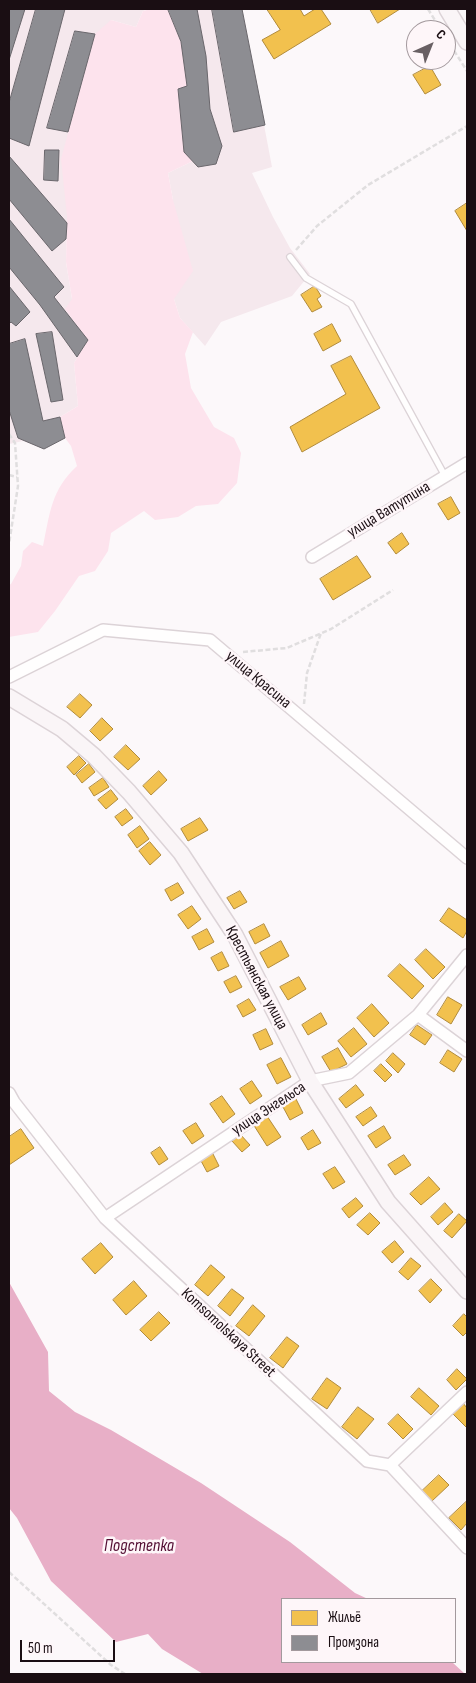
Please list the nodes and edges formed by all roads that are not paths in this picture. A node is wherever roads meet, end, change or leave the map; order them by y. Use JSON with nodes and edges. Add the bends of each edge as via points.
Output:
{"nodes":[{"id":1,"x":447,"y":9,"type":"edge"},
{"id":2,"x":467,"y":42,"type":"edge"},
{"id":3,"x":290,"y":257,"type":"road end"},
{"id":4,"x":465,"y":469,"type":"edge"},
{"id":5,"x":445,"y":476,"type":"junction"},
{"id":6,"x":312,"y":557,"type":"dead end"},
{"id":7,"x":9,"y":677,"type":"edge"},
{"id":8,"x":9,"y":697,"type":"edge"},
{"id":9,"x":467,"y":858,"type":"edge"},
{"id":10,"x":467,"y":955,"type":"edge"},
{"id":11,"x":418,"y":1015,"type":"junction"},
{"id":12,"x":467,"y":1051,"type":"edge"},
{"id":13,"x":310,"y":1081,"type":"junction"},
{"id":14,"x":9,"y":1093,"type":"edge"},
{"id":15,"x":105,"y":1218,"type":"junction"},
{"id":16,"x":467,"y":1291,"type":"edge"},
{"id":17,"x":467,"y":1392,"type":"edge"},
{"id":18,"x":390,"y":1465,"type":"junction"},
{"id":19,"x":467,"y":1548,"type":"edge"}],
"edges":[{"from":1,"to":2,"type":"street"},
{"from":3,"to":5,"type":"lane","via":[[306,278],[352,304]]},
{"from":4,"to":5,"type":"street","name":"улица Ватутина"},
{"from":5,"to":6,"type":"street","name":"улица Ватутина"},
{"from":7,"to":9,"type":"street","name":"улица Красина","via":[[103,630],[210,640]]},
{"from":8,"to":13,"type":"street","name":"Крестьянская улица","via":[[62,729],[94,756],[181,853],[235,935]]},
{"from":10,"to":11,"type":"street","name":"улица Энгельса"},
{"from":11,"to":12,"type":"street"},
{"from":11,"to":13,"type":"street","name":"улица Энгельса","via":[[349,1073]]},
{"from":13,"to":15,"type":"street","name":"улица Энгельса"},
{"from":13,"to":16,"type":"street","name":"Крестьянская улица","via":[[388,1202]]},
{"from":14,"to":15,"type":"street","name":"Komsomolskaya Street"},
{"from":15,"to":18,"type":"street","name":"Komsomolskaya Street","via":[[367,1461]]},
{"from":17,"to":18,"type":"street"},
{"from":18,"to":19,"type":"street"}]}
